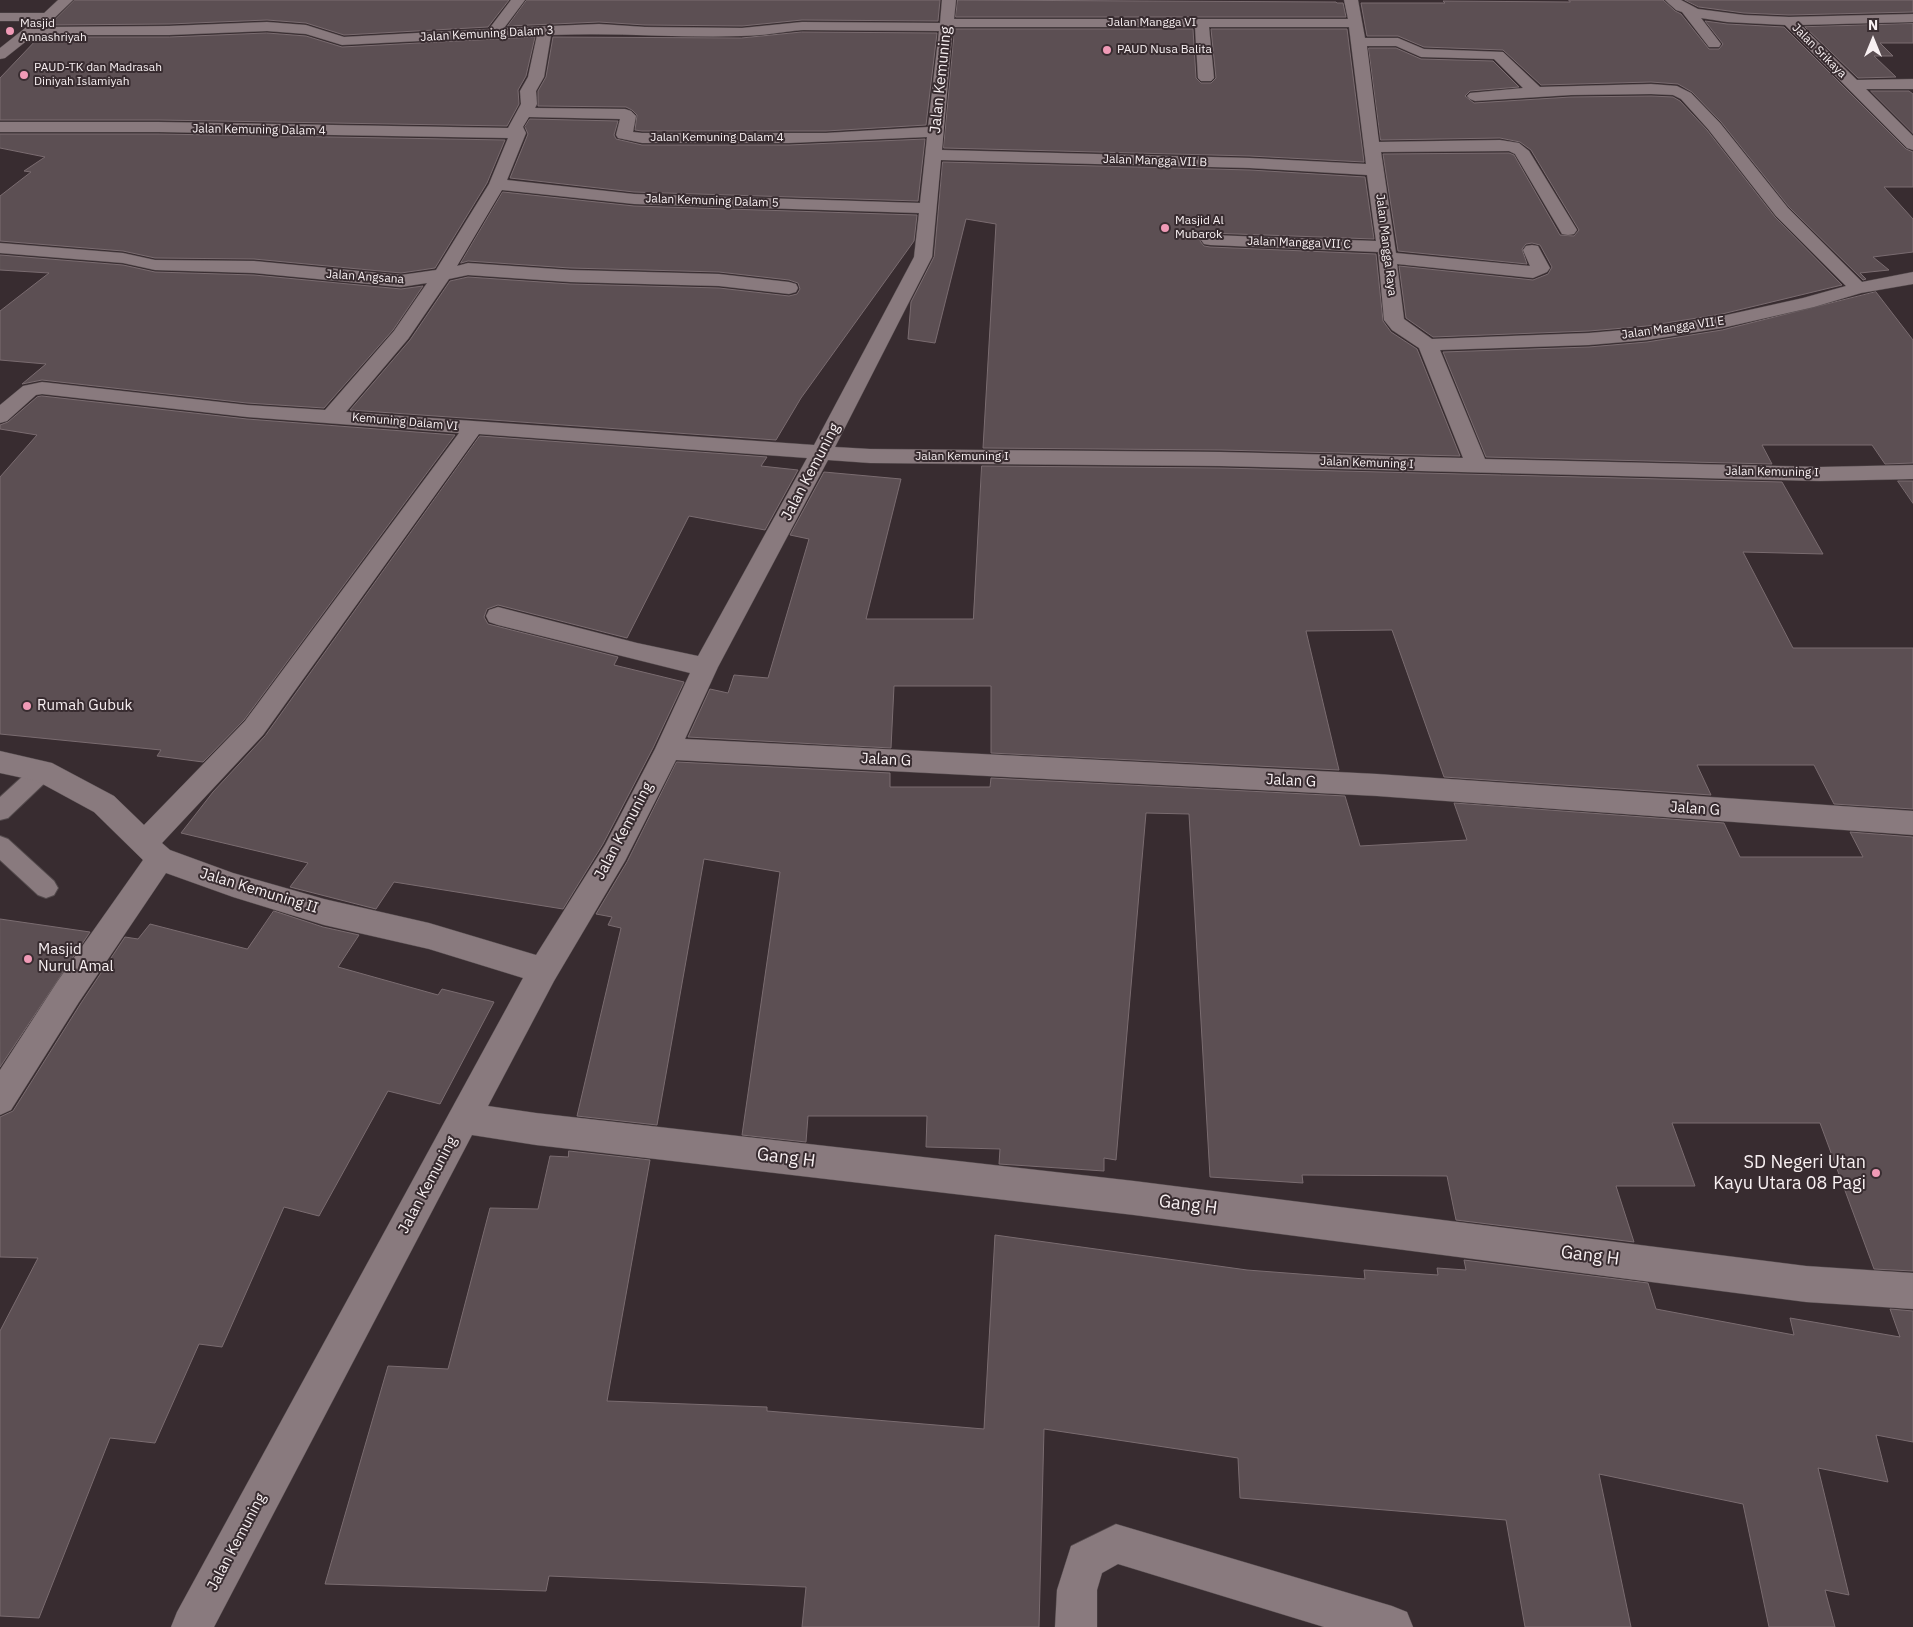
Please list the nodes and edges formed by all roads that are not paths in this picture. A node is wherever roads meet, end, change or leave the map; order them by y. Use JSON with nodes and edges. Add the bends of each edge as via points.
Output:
{"nodes":[{"id":1,"x":66,"y":0,"type":"edge"},
{"id":2,"x":518,"y":0,"type":"edge"},
{"id":3,"x":1351,"y":0,"type":"edge"},
{"id":4,"x":1672,"y":0,"type":"edge"},
{"id":5,"x":1690,"y":12,"type":"junction"},
{"id":6,"x":0,"y":17,"type":"edge"},
{"id":7,"x":48,"y":17,"type":"junction"},
{"id":8,"x":948,"y":17,"type":"edge"},
{"id":9,"x":1913,"y":18,"type":"edge"},
{"id":10,"x":1789,"y":21,"type":"junction"},
{"id":11,"x":1202,"y":23,"type":"junction"},
{"id":12,"x":1356,"y":23,"type":"junction"},
{"id":13,"x":30,"y":31,"type":"junction"},
{"id":14,"x":545,"y":31,"type":"junction"},
{"id":15,"x":493,"y":34,"type":"junction"},
{"id":16,"x":1358,"y":42,"type":"junction"},
{"id":17,"x":1714,"y":44,"type":"dead end"},
{"id":18,"x":0,"y":55,"type":"edge"},
{"id":19,"x":1206,"y":78,"type":"dead end"},
{"id":20,"x":1852,"y":84,"type":"junction"},
{"id":21,"x":1913,"y":84,"type":"edge"},
{"id":22,"x":1536,"y":92,"type":"junction"},
{"id":23,"x":1475,"y":96,"type":"dead end"},
{"id":24,"x":523,"y":112,"type":"junction"},
{"id":25,"x":0,"y":127,"type":"edge"},
{"id":26,"x":518,"y":133,"type":"junction"},
{"id":27,"x":935,"y":143,"type":"junction"},
{"id":28,"x":1913,"y":145,"type":"edge"},
{"id":29,"x":1372,"y":147,"type":"junction"},
{"id":30,"x":1376,"y":170,"type":"junction"},
{"id":31,"x":497,"y":184,"type":"junction"},
{"id":32,"x":928,"y":208,"type":"junction"},
{"id":33,"x":1568,"y":230,"type":"dead end"},
{"id":34,"x":1210,"y":240,"type":"dead end"},
{"id":35,"x":0,"y":248,"type":"edge"},
{"id":36,"x":1532,"y":250,"type":"dead end"},
{"id":37,"x":1388,"y":252,"type":"junction"},
{"id":38,"x":442,"y":275,"type":"junction"},
{"id":39,"x":1913,"y":278,"type":"edge"},
{"id":40,"x":789,"y":288,"type":"dead end"},
{"id":41,"x":1858,"y":288,"type":"junction"},
{"id":42,"x":1428,"y":345,"type":"junction"},
{"id":43,"x":0,"y":416,"type":"edge"},
{"id":44,"x":331,"y":416,"type":"junction"},
{"id":45,"x":474,"y":427,"type":"junction"},
{"id":46,"x":821,"y":454,"type":"junction"},
{"id":47,"x":1477,"y":466,"type":"junction"},
{"id":48,"x":1913,"y":472,"type":"edge"},
{"id":49,"x":498,"y":616,"type":"dead end"},
{"id":50,"x":705,"y":667,"type":"junction"},
{"id":51,"x":668,"y":748,"type":"junction"},
{"id":52,"x":0,"y":762,"type":"edge"},
{"id":53,"x":43,"y":771,"type":"junction"},
{"id":54,"x":0,"y":811,"type":"edge"},
{"id":55,"x":1913,"y":823,"type":"edge"},
{"id":56,"x":0,"y":846,"type":"edge"},
{"id":57,"x":153,"y":851,"type":"junction"},
{"id":58,"x":46,"y":888,"type":"dead end"},
{"id":59,"x":543,"y":971,"type":"junction"},
{"id":60,"x":0,"y":1099,"type":"edge"},
{"id":61,"x":464,"y":1118,"type":"junction"},
{"id":62,"x":1913,"y":1291,"type":"edge"},
{"id":63,"x":192,"y":1627,"type":"edge"},
{"id":64,"x":1076,"y":1627,"type":"edge"},
{"id":65,"x":1392,"y":1627,"type":"edge"}],
"edges":[{"from":1,"to":7,"type":"street"},
{"from":2,"to":15,"type":"street"},
{"from":3,"to":12,"type":"street","name":"Jalan Mangga Raya"},
{"from":4,"to":5,"type":"street","name":"Jalan Srikaya"},
{"from":5,"to":10,"type":"street","name":"Jalan Srikaya"},
{"from":5,"to":17,"type":"street"},
{"from":6,"to":7,"type":"street"},
{"from":7,"to":13,"type":"street"},
{"from":8,"to":11,"type":"street","name":"Jalan Mangga VI"},
{"from":8,"to":14,"type":"street","name":"Jalan Kemuning Dalam 3","via":[[742,32],[599,28]]},
{"from":8,"to":27,"type":"street","name":"Jalan Kemuning"},
{"from":9,"to":10,"type":"street"},
{"from":10,"to":20,"type":"street","name":"Jalan Srikaya"},
{"from":11,"to":12,"type":"street","name":"Jalan Mangga VI"},
{"from":11,"to":19,"type":"street"},
{"from":12,"to":16,"type":"street","name":"Jalan Mangga Raya"},
{"from":13,"to":15,"type":"street","name":"Jalan Kemuning Dalam 3","via":[[307,29],[342,41]]},
{"from":13,"to":18,"type":"street"},
{"from":14,"to":15,"type":"street","name":"Jalan Kemuning Dalam 3"},
{"from":14,"to":24,"type":"street","via":[[536,78],[528,91],[529,104]]},
{"from":16,"to":22,"type":"street","via":[[1398,42],[1431,54],[1498,55]]},
{"from":16,"to":29,"type":"street","name":"Jalan Mangga Raya"},
{"from":20,"to":21,"type":"street"},
{"from":20,"to":28,"type":"street","name":"Jalan Srikaya"},
{"from":22,"to":23,"type":"street"},
{"from":22,"to":41,"type":"street","via":[[1651,89],[1677,91],[1686,96],[1782,212]]},
{"from":24,"to":26,"type":"street","via":[[515,127]]},
{"from":24,"to":27,"type":"street","name":"Jalan Kemuning Dalam 4","via":[[625,114],[628,116],[624,135],[642,138],[898,135]]},
{"from":25,"to":26,"type":"street","name":"Jalan Kemuning Dalam 4"},
{"from":26,"to":31,"type":"street"},
{"from":27,"to":30,"type":"street","name":"Jalan Mangga VII B"},
{"from":27,"to":32,"type":"street","name":"Jalan Kemuning"},
{"from":29,"to":30,"type":"street","name":"Jalan Mangga Raya"},
{"from":29,"to":33,"type":"street","via":[[1513,146],[1521,151]]},
{"from":30,"to":37,"type":"street","name":"Jalan Mangga Raya"},
{"from":31,"to":32,"type":"street","name":"Jalan Kemuning Dalam 5","via":[[634,199]]},
{"from":31,"to":38,"type":"street"},
{"from":32,"to":46,"type":"street","name":"Jalan Kemuning","via":[[923,257]]},
{"from":34,"to":37,"type":"street","name":"Jalan Mangga VII C"},
{"from":35,"to":38,"type":"street","name":"Jalan Angsana","via":[[123,258],[154,265],[254,267],[370,279],[401,280]]},
{"from":36,"to":37,"type":"street","name":"Jalan Mangga VII C","via":[[1542,268],[1533,272]]},
{"from":37,"to":42,"type":"street","name":"Jalan Mangga Raya","via":[[1394,320]]},
{"from":38,"to":40,"type":"street","name":"Jalan Angsana","via":[[468,269],[570,276],[719,280]]},
{"from":38,"to":44,"type":"street","via":[[401,335]]},
{"from":39,"to":41,"type":"street","name":"Jalan Mangga VII E"},
{"from":41,"to":42,"type":"street","name":"Jalan Mangga VII E","via":[[1722,322],[1647,334],[1580,340]]},
{"from":42,"to":47,"type":"street"},
{"from":43,"to":44,"type":"street","name":"Kemuning Dalam VI","via":[[35,388],[247,411]]},
{"from":44,"to":45,"type":"street","name":"Kemuning Dalam VI"},
{"from":45,"to":46,"type":"street","name":"Kemuning Dalam VI"},
{"from":45,"to":57,"type":"street","via":[[254,728]]},
{"from":46,"to":47,"type":"street","name":"Jalan Kemuning I"},
{"from":46,"to":50,"type":"street","name":"Jalan Kemuning"},
{"from":47,"to":48,"type":"street","name":"Jalan Kemuning I","via":[[1820,474]]},
{"from":49,"to":50,"type":"street"},
{"from":50,"to":51,"type":"street","name":"Jalan Kemuning"},
{"from":51,"to":55,"type":"street","name":"Jalan G","via":[[1377,785]]},
{"from":51,"to":59,"type":"street","name":"Jalan Kemuning","via":[[615,853]]},
{"from":52,"to":53,"type":"street","name":"Jalan Kemuning II"},
{"from":53,"to":54,"type":"lane"},
{"from":53,"to":57,"type":"street","name":"Jalan Kemuning II","via":[[104,804]]},
{"from":56,"to":58,"type":"lane"},
{"from":57,"to":59,"type":"street","name":"Jalan Kemuning II","via":[[233,885],[324,912],[429,936]]},
{"from":57,"to":60,"type":"street"},
{"from":59,"to":61,"type":"street","name":"Jalan Kemuning"},
{"from":61,"to":62,"type":"street","name":"Gang H","via":[[1134,1198],[1806,1284]]},
{"from":61,"to":63,"type":"street","name":"Jalan Kemuning"},
{"from":64,"to":65,"type":"street","via":[[1077,1590],[1085,1560],[1116,1544]]}]}
